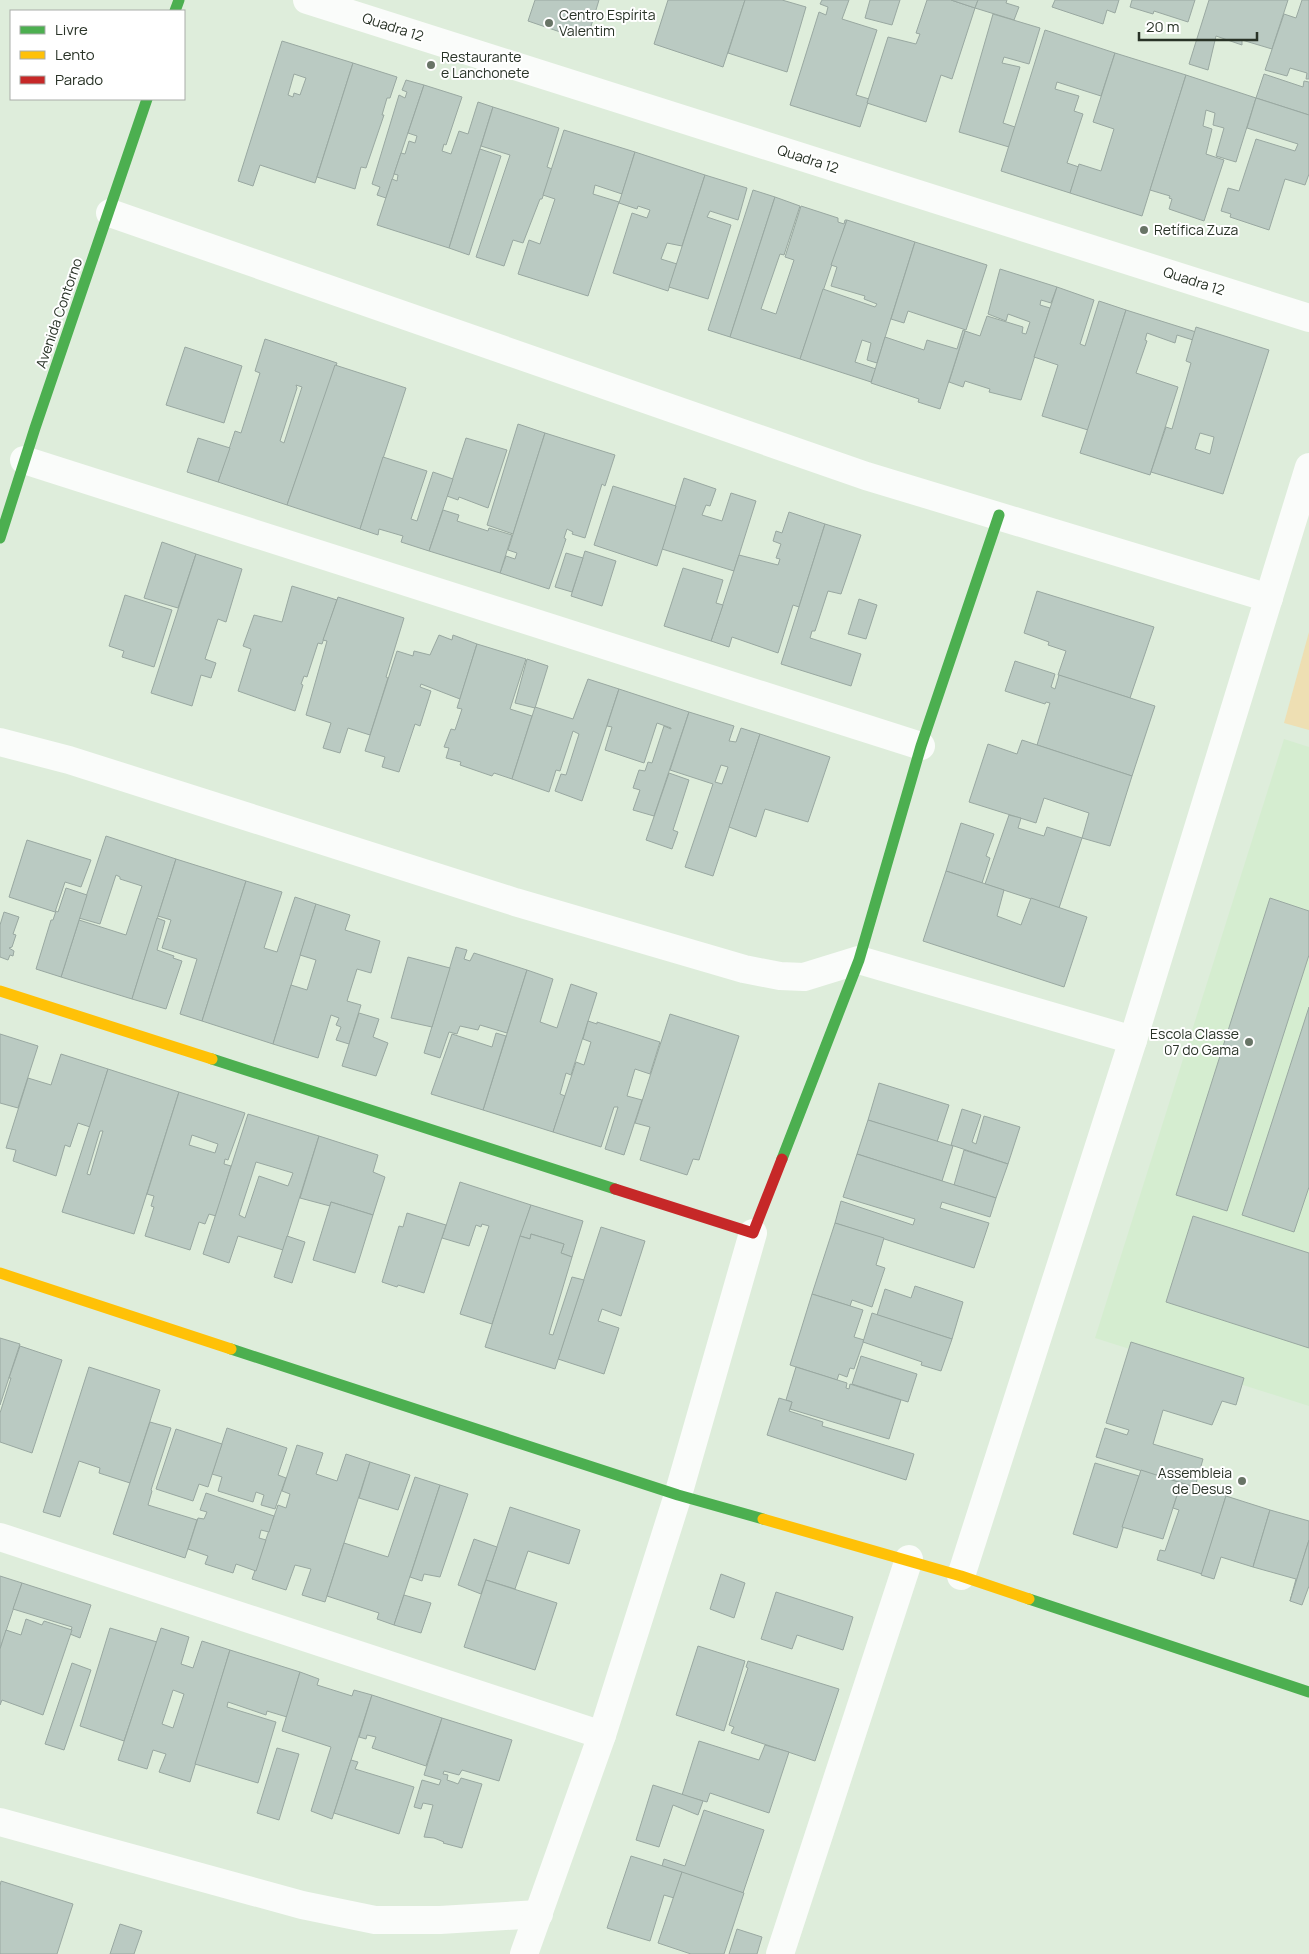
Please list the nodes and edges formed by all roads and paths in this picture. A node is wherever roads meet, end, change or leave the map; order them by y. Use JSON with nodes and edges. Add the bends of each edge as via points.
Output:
{"nodes":[{"id":1,"x":307,"y":0,"type":"edge"},
{"id":2,"x":147,"y":100,"type":"edge"},
{"id":3,"x":110,"y":213,"type":"junction"},
{"id":4,"x":1309,"y":318,"type":"edge"},
{"id":5,"x":24,"y":460,"type":"junction"},
{"id":6,"x":1309,"y":467,"type":"edge"},
{"id":7,"x":999,"y":516,"type":"junction"},
{"id":8,"x":0,"y":538,"type":"edge"},
{"id":9,"x":1269,"y":598,"type":"junction"},
{"id":10,"x":0,"y":742,"type":"edge"},
{"id":11,"x":921,"y":746,"type":"junction"},
{"id":12,"x":859,"y":960,"type":"junction"},
{"id":13,"x":0,"y":991,"type":"edge"},
{"id":14,"x":1133,"y":1040,"type":"junction"},
{"id":15,"x":753,"y":1233,"type":"junction"},
{"id":16,"x":0,"y":1273,"type":"edge"},
{"id":17,"x":678,"y":1495,"type":"junction"},
{"id":18,"x":0,"y":1537,"type":"edge"},
{"id":19,"x":909,"y":1559,"type":"junction"},
{"id":20,"x":961,"y":1576,"type":"junction"},
{"id":21,"x":1309,"y":1692,"type":"edge"},
{"id":22,"x":602,"y":1736,"type":"junction"},
{"id":23,"x":0,"y":1822,"type":"edge"},
{"id":24,"x":539,"y":1914,"type":"junction"},
{"id":25,"x":526,"y":1954,"type":"edge"},
{"id":26,"x":780,"y":1954,"type":"edge"}],
"edges":[{"from":1,"to":4,"type":"street","name":"Quadra 12"},
{"from":2,"to":3,"type":"street","name":"Avenida Contorno"},
{"from":3,"to":5,"type":"street","name":"Avenida Contorno"},
{"from":3,"to":7,"type":"street","via":[[866,476]]},
{"from":5,"to":8,"type":"street","name":"Avenida Contorno"},
{"from":5,"to":11,"type":"street"},
{"from":6,"to":9,"type":"street"},
{"from":7,"to":9,"type":"street"},
{"from":7,"to":11,"type":"street"},
{"from":9,"to":14,"type":"street"},
{"from":10,"to":12,"type":"street","via":[[70,760],[506,899],[744,969],[804,977]]},
{"from":11,"to":12,"type":"street"},
{"from":12,"to":14,"type":"street"},
{"from":12,"to":15,"type":"street"},
{"from":13,"to":15,"type":"street"},
{"from":14,"to":20,"type":"street"},
{"from":15,"to":17,"type":"street"},
{"from":16,"to":17,"type":"street"},
{"from":17,"to":19,"type":"street"},
{"from":17,"to":22,"type":"street"},
{"from":18,"to":22,"type":"street"},
{"from":19,"to":20,"type":"street"},
{"from":19,"to":26,"type":"street"},
{"from":20,"to":21,"type":"street"},
{"from":22,"to":24,"type":"street"},
{"from":23,"to":24,"type":"street","via":[[302,1905],[375,1920]]},
{"from":24,"to":25,"type":"street"}]}
